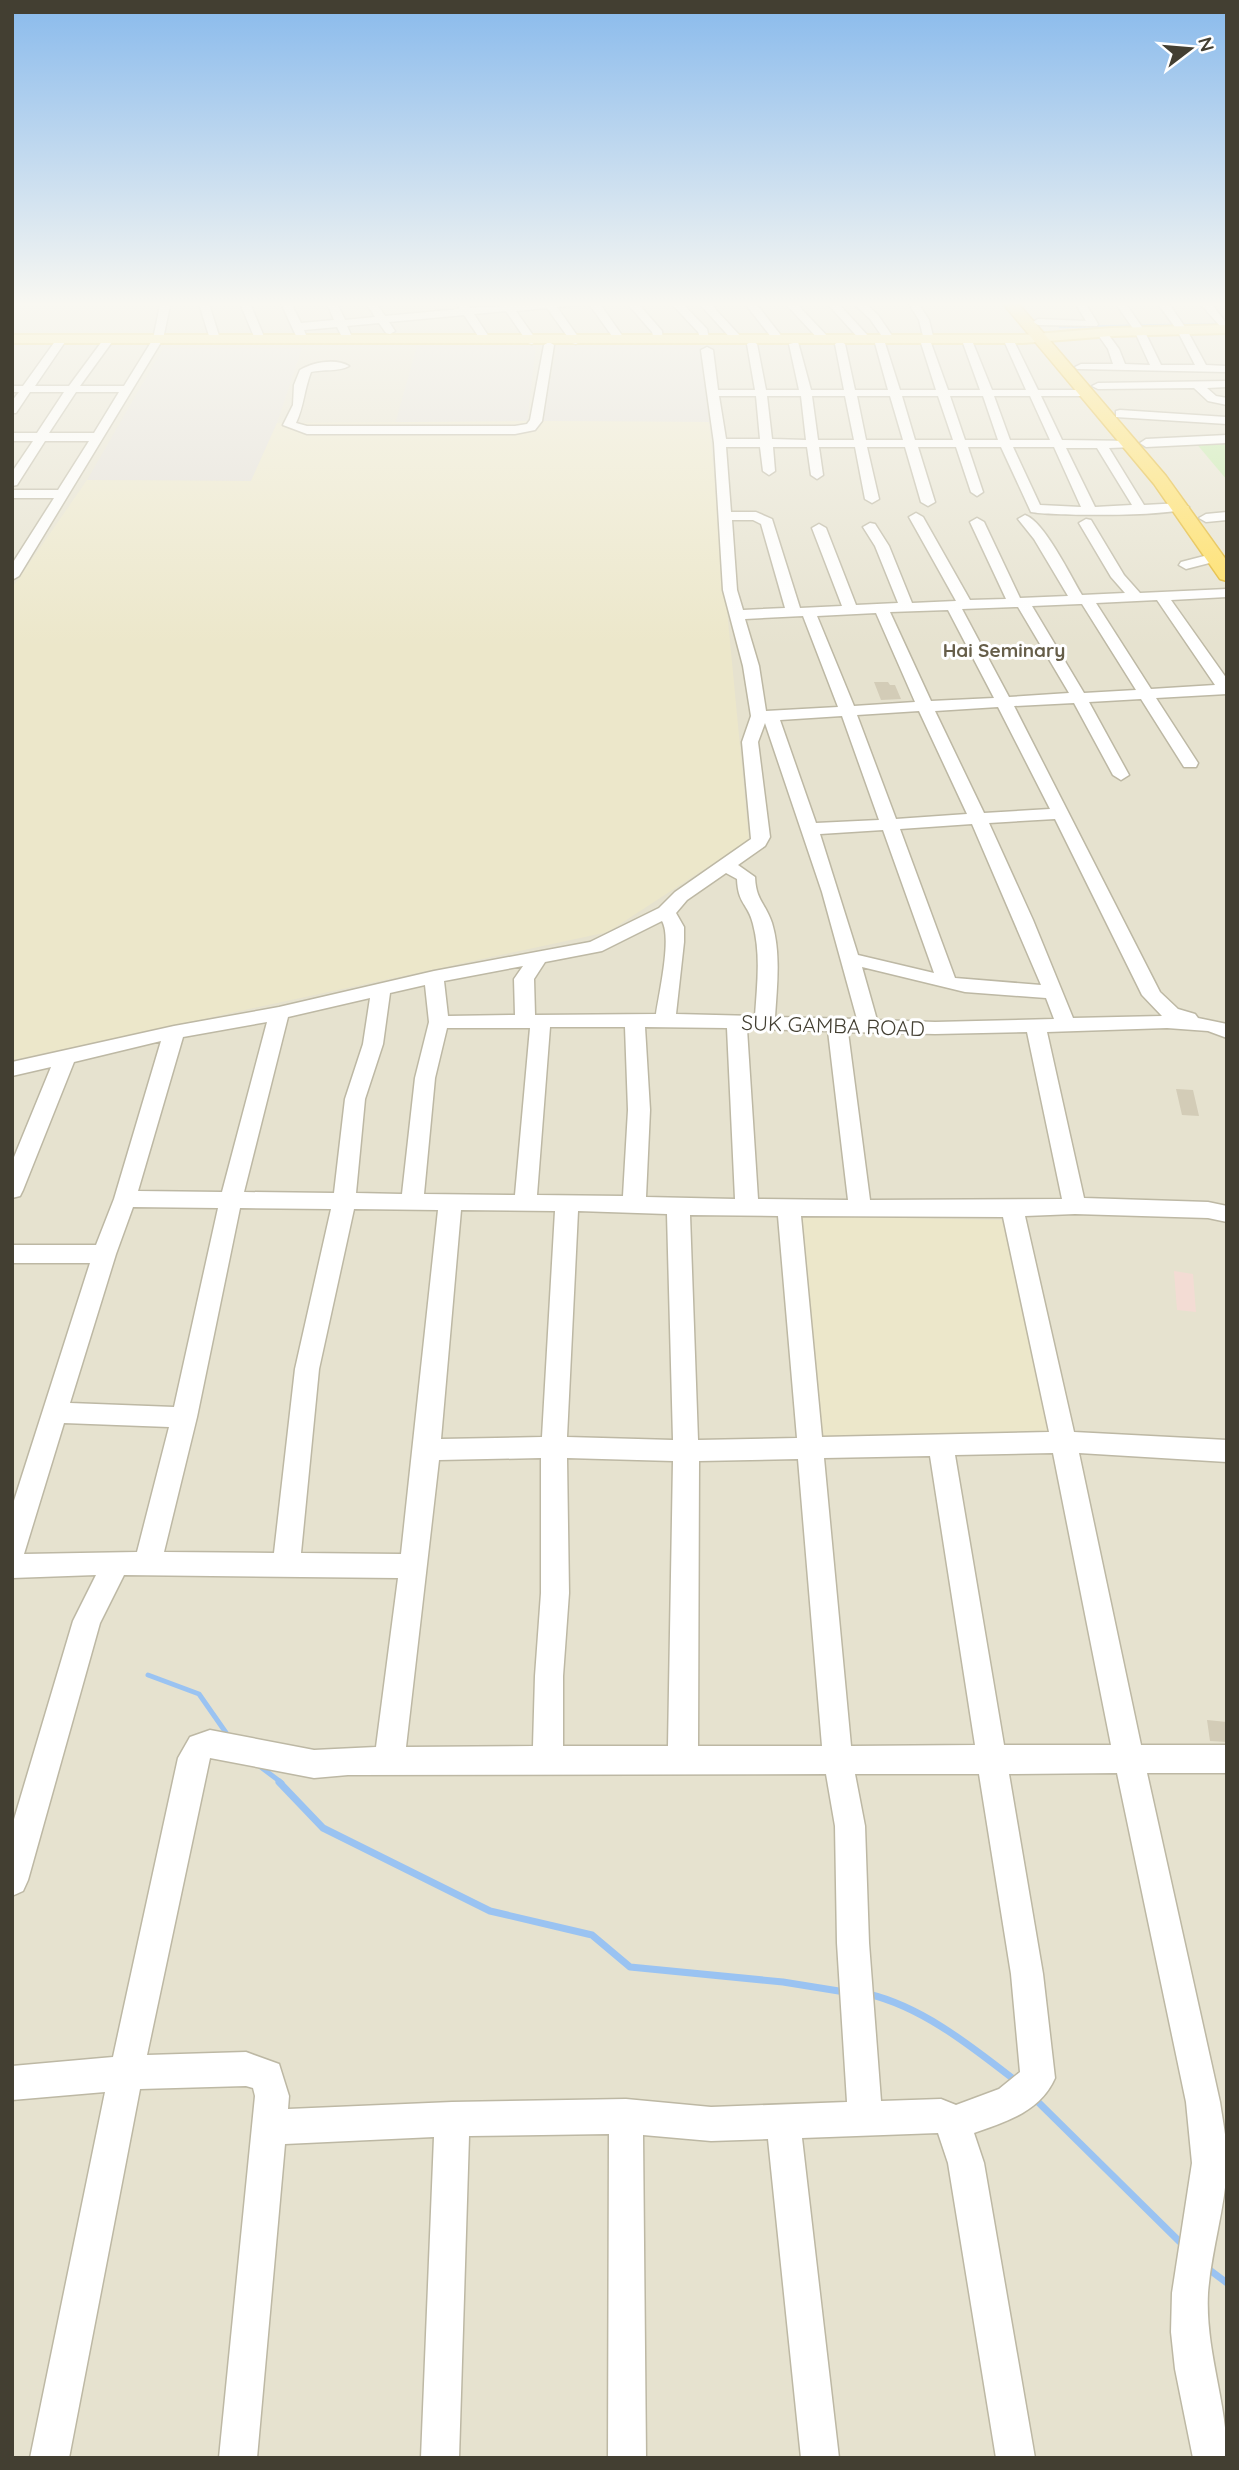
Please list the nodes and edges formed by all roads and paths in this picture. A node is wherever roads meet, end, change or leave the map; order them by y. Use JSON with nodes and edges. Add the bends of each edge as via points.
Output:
{"nodes":[{"id":1,"x":55,"y":416,"type":"edge"},
{"id":2,"x":112,"y":416,"type":"edge"},
{"id":3,"x":293,"y":416,"type":"edge"},
{"id":4,"x":537,"y":416,"type":"edge"},
{"id":5,"x":716,"y":416,"type":"edge"},
{"id":6,"x":764,"y":416,"type":"edge"},
{"id":7,"x":809,"y":416,"type":"edge"},
{"id":8,"x":854,"y":416,"type":"edge"},
{"id":9,"x":903,"y":416,"type":"edge"},
{"id":10,"x":951,"y":416,"type":"edge"},
{"id":11,"x":997,"y":416,"type":"edge"},
{"id":12,"x":1045,"y":416,"type":"edge"},
{"id":13,"x":1115,"y":416,"type":"edge"},
{"id":14,"x":1122,"y":416,"type":"edge"},
{"id":15,"x":1155,"y":416,"type":"edge"},
{"id":16,"x":1226,"y":421,"type":"edge"},
{"id":17,"x":12,"y":437,"type":"edge"},
{"id":18,"x":42,"y":437,"type":"junction"},
{"id":19,"x":99,"y":437,"type":"junction"},
{"id":20,"x":1227,"y":439,"type":"edge"},
{"id":21,"x":720,"y":443,"type":"junction"},
{"id":22,"x":767,"y":443,"type":"junction"},
{"id":23,"x":813,"y":443,"type":"junction"},
{"id":24,"x":859,"y":443,"type":"junction"},
{"id":25,"x":912,"y":444,"type":"junction"},
{"id":26,"x":1007,"y":444,"type":"junction"},
{"id":27,"x":1058,"y":444,"type":"junction"},
{"id":28,"x":1101,"y":444,"type":"junction"},
{"id":29,"x":1138,"y":444,"type":"junction"},
{"id":30,"x":960,"y":445,"type":"junction"},
{"id":31,"x":769,"y":471,"type":"dead end"},
{"id":32,"x":817,"y":475,"type":"dead end"},
{"id":33,"x":12,"y":482,"type":"edge"},
{"id":34,"x":977,"y":492,"type":"dead end"},
{"id":35,"x":12,"y":494,"type":"edge"},
{"id":36,"x":64,"y":494,"type":"junction"},
{"id":37,"x":872,"y":499,"type":"dead end"},
{"id":38,"x":928,"y":502,"type":"dead end"},
{"id":39,"x":1182,"y":507,"type":"junction"},
{"id":40,"x":1141,"y":510,"type":"junction"},
{"id":41,"x":724,"y":516,"type":"junction"},
{"id":42,"x":916,"y":517,"type":"dead end"},
{"id":43,"x":1088,"y":517,"type":"junction"},
{"id":44,"x":1025,"y":519,"type":"dead end"},
{"id":45,"x":977,"y":522,"type":"dead end"},
{"id":46,"x":1212,"y":524,"type":"edge"},
{"id":47,"x":820,"y":527,"type":"dead end"},
{"id":48,"x":870,"y":527,"type":"dead end"},
{"id":49,"x":18,"y":556,"type":"edge"},
{"id":50,"x":1216,"y":557,"type":"junction"},
{"id":51,"x":1186,"y":565,"type":"dead end"},
{"id":52,"x":1227,"y":575,"type":"edge"},
{"id":53,"x":12,"y":576,"type":"edge"},
{"id":54,"x":1227,"y":593,"type":"edge"},
{"id":55,"x":1161,"y":596,"type":"junction"},
{"id":56,"x":1136,"y":597,"type":"junction"},
{"id":57,"x":1082,"y":600,"type":"junction"},
{"id":58,"x":1018,"y":603,"type":"junction"},
{"id":59,"x":959,"y":605,"type":"junction"},
{"id":60,"x":907,"y":608,"type":"junction"},
{"id":61,"x":881,"y":609,"type":"junction"},
{"id":62,"x":851,"y":610,"type":"junction"},
{"id":63,"x":801,"y":612,"type":"junction"},
{"id":64,"x":737,"y":615,"type":"junction"},
{"id":65,"x":1226,"y":689,"type":"edge"},
{"id":66,"x":1146,"y":694,"type":"junction"},
{"id":67,"x":1079,"y":698,"type":"junction"},
{"id":68,"x":1004,"y":702,"type":"junction"},
{"id":69,"x":923,"y":706,"type":"junction"},
{"id":70,"x":848,"y":711,"type":"junction"},
{"id":71,"x":764,"y":716,"type":"junction"},
{"id":72,"x":1190,"y":763,"type":"dead end"},
{"id":73,"x":1121,"y":775,"type":"dead end"},
{"id":74,"x":1061,"y":814,"type":"junction"},
{"id":75,"x":978,"y":820,"type":"junction"},
{"id":76,"x":890,"y":825,"type":"junction"},
{"id":77,"x":809,"y":829,"type":"junction"},
{"id":78,"x":725,"y":865,"type":"junction"},
{"id":79,"x":666,"y":912,"type":"junction"},
{"id":80,"x":539,"y":957,"type":"junction"},
{"id":81,"x":851,"y":959,"type":"junction"},
{"id":82,"x":434,"y":977,"type":"junction"},
{"id":83,"x":947,"y":981,"type":"junction"},
{"id":84,"x":381,"y":989,"type":"junction"},
{"id":85,"x":1054,"y":992,"type":"junction"},
{"id":86,"x":279,"y":1013,"type":"junction"},
{"id":87,"x":635,"y":1020,"type":"junction"},
{"id":88,"x":665,"y":1020,"type":"junction"},
{"id":89,"x":532,"y":1021,"type":"junction"},
{"id":90,"x":439,"y":1022,"type":"junction"},
{"id":91,"x":737,"y":1023,"type":"junction"},
{"id":92,"x":765,"y":1024,"type":"junction"},
{"id":93,"x":837,"y":1024,"type":"junction"},
{"id":94,"x":868,"y":1024,"type":"junction"},
{"id":95,"x":1066,"y":1025,"type":"junction"},
{"id":96,"x":1036,"y":1026,"type":"junction"},
{"id":97,"x":1219,"y":1029,"type":"edge"},
{"id":98,"x":174,"y":1032,"type":"junction"},
{"id":99,"x":66,"y":1056,"type":"junction"},
{"id":100,"x":12,"y":1069,"type":"edge"},
{"id":101,"x":12,"y":1190,"type":"edge"},
{"id":102,"x":125,"y":1199,"type":"junction"},
{"id":103,"x":231,"y":1200,"type":"junction"},
{"id":104,"x":344,"y":1203,"type":"junction"},
{"id":105,"x":412,"y":1203,"type":"junction"},
{"id":106,"x":450,"y":1204,"type":"junction"},
{"id":107,"x":634,"y":1204,"type":"junction"},
{"id":108,"x":525,"y":1205,"type":"junction"},
{"id":109,"x":568,"y":1206,"type":"junction"},
{"id":110,"x":1075,"y":1206,"type":"junction"},
{"id":111,"x":678,"y":1207,"type":"junction"},
{"id":112,"x":747,"y":1207,"type":"junction"},
{"id":113,"x":860,"y":1207,"type":"junction"},
{"id":114,"x":789,"y":1208,"type":"junction"},
{"id":115,"x":1012,"y":1209,"type":"junction"},
{"id":116,"x":1227,"y":1214,"type":"edge"},
{"id":117,"x":12,"y":1254,"type":"edge"},
{"id":118,"x":104,"y":1254,"type":"junction"},
{"id":119,"x":55,"y":1413,"type":"junction"},
{"id":120,"x":184,"y":1417,"type":"junction"},
{"id":121,"x":1064,"y":1442,"type":"junction"},
{"id":122,"x":554,"y":1447,"type":"junction"},
{"id":123,"x":941,"y":1447,"type":"junction"},
{"id":124,"x":813,"y":1449,"type":"junction"},
{"id":125,"x":427,"y":1450,"type":"junction"},
{"id":126,"x":686,"y":1451,"type":"junction"},
{"id":127,"x":1227,"y":1451,"type":"edge"},
{"id":128,"x":12,"y":1550,"type":"edge"},
{"id":129,"x":116,"y":1564,"type":"junction"},
{"id":130,"x":146,"y":1564,"type":"junction"},
{"id":131,"x":12,"y":1566,"type":"edge"},
{"id":132,"x":286,"y":1566,"type":"junction"},
{"id":133,"x":414,"y":1566,"type":"junction"},
{"id":134,"x":993,"y":1759,"type":"junction"},
{"id":135,"x":1227,"y":1759,"type":"edge"},
{"id":136,"x":548,"y":1760,"type":"junction"},
{"id":137,"x":838,"y":1760,"type":"junction"},
{"id":138,"x":1129,"y":1760,"type":"junction"},
{"id":139,"x":683,"y":1761,"type":"junction"},
{"id":140,"x":389,"y":1762,"type":"junction"},
{"id":141,"x":12,"y":1880,"type":"edge"},
{"id":142,"x":126,"y":2073,"type":"junction"},
{"id":143,"x":12,"y":2083,"type":"edge"},
{"id":144,"x":626,"y":2116,"type":"junction"},
{"id":145,"x":865,"y":2117,"type":"junction"},
{"id":146,"x":452,"y":2119,"type":"junction"},
{"id":147,"x":783,"y":2121,"type":"junction"},
{"id":148,"x":954,"y":2123,"type":"junction"},
{"id":149,"x":268,"y":2127,"type":"junction"},
{"id":150,"x":49,"y":2458,"type":"edge"},
{"id":151,"x":238,"y":2458,"type":"edge"},
{"id":152,"x":440,"y":2458,"type":"edge"},
{"id":153,"x":626,"y":2458,"type":"edge"},
{"id":154,"x":820,"y":2458,"type":"edge"},
{"id":155,"x":1016,"y":2458,"type":"edge"},
{"id":156,"x":1213,"y":2458,"type":"edge"}],
"edges":[{"from":1,"to":18,"type":"street"},
{"from":2,"to":19,"type":"street"},
{"from":3,"to":4,"type":"street","via":[[292,428],[318,430],[516,430],[531,427]]},
{"from":5,"to":21,"type":"street"},
{"from":6,"to":22,"type":"street"},
{"from":7,"to":23,"type":"street"},
{"from":8,"to":24,"type":"street"},
{"from":9,"to":25,"type":"street"},
{"from":10,"to":30,"type":"street"},
{"from":11,"to":26,"type":"street"},
{"from":12,"to":27,"type":"street"},
{"from":13,"to":29,"type":"highway"},
{"from":14,"to":29,"type":"highway"},
{"from":15,"to":16,"type":"street"},
{"from":17,"to":18,"type":"street"},
{"from":18,"to":19,"type":"street"},
{"from":18,"to":33,"type":"street"},
{"from":19,"to":36,"type":"street"},
{"from":20,"to":29,"type":"street"},
{"from":21,"to":22,"type":"street"},
{"from":21,"to":41,"type":"street"},
{"from":22,"to":23,"type":"street"},
{"from":22,"to":31,"type":"street"},
{"from":23,"to":24,"type":"street"},
{"from":23,"to":32,"type":"street"},
{"from":24,"to":25,"type":"street"},
{"from":24,"to":37,"type":"street"},
{"from":25,"to":30,"type":"street"},
{"from":25,"to":38,"type":"street"},
{"from":26,"to":27,"type":"street"},
{"from":26,"to":30,"type":"street"},
{"from":26,"to":43,"type":"street","via":[[1036,509]]},
{"from":27,"to":28,"type":"street"},
{"from":27,"to":43,"type":"street"},
{"from":28,"to":29,"type":"street"},
{"from":28,"to":40,"type":"street"},
{"from":29,"to":39,"type":"highway"},
{"from":29,"to":46,"type":"highway"},
{"from":30,"to":34,"type":"street"},
{"from":35,"to":36,"type":"street"},
{"from":36,"to":49,"type":"street"},
{"from":39,"to":40,"type":"street"},
{"from":39,"to":46,"type":"highway"},
{"from":40,"to":43,"type":"street"},
{"from":41,"to":63,"type":"street","via":[[756,516],[766,522]]},
{"from":41,"to":64,"type":"street","via":[[730,590]]},
{"from":42,"to":59,"type":"street"},
{"from":43,"to":56,"type":"street","via":[[1118,578]]},
{"from":44,"to":57,"type":"street"},
{"from":45,"to":58,"type":"street"},
{"from":46,"to":50,"type":"highway"},
{"from":47,"to":62,"type":"street"},
{"from":48,"to":60,"type":"street"},
{"from":49,"to":53,"type":"street"},
{"from":50,"to":51,"type":"street"},
{"from":50,"to":52,"type":"highway"},
{"from":54,"to":55,"type":"street"},
{"from":55,"to":56,"type":"street"},
{"from":55,"to":65,"type":"street"},
{"from":56,"to":57,"type":"street"},
{"from":57,"to":58,"type":"street"},
{"from":57,"to":66,"type":"street"},
{"from":58,"to":59,"type":"street"},
{"from":58,"to":67,"type":"street"},
{"from":59,"to":60,"type":"street"},
{"from":59,"to":68,"type":"street"},
{"from":60,"to":61,"type":"street"},
{"from":61,"to":62,"type":"street"},
{"from":61,"to":69,"type":"street"},
{"from":62,"to":63,"type":"street"},
{"from":63,"to":64,"type":"street"},
{"from":63,"to":70,"type":"street"},
{"from":64,"to":71,"type":"street"},
{"from":65,"to":66,"type":"street"},
{"from":66,"to":67,"type":"street"},
{"from":66,"to":72,"type":"street"},
{"from":67,"to":68,"type":"street"},
{"from":67,"to":73,"type":"street"},
{"from":68,"to":69,"type":"street"},
{"from":68,"to":74,"type":"street"},
{"from":69,"to":70,"type":"street"},
{"from":69,"to":75,"type":"street"},
{"from":70,"to":71,"type":"street"},
{"from":70,"to":76,"type":"street"},
{"from":71,"to":77,"type":"street"},
{"from":71,"to":78,"type":"street","via":[[750,742],[761,839]]},
{"from":74,"to":75,"type":"street"},
{"from":74,"to":97,"type":"street","via":[[1152,995],[1171,1013]]},
{"from":75,"to":76,"type":"street"},
{"from":75,"to":85,"type":"street"},
{"from":76,"to":77,"type":"street"},
{"from":76,"to":83,"type":"street"},
{"from":77,"to":81,"type":"street"},
{"from":78,"to":79,"type":"street"},
{"from":78,"to":92,"type":"street","via":[[746,877],[747,897],[758,906],[765,933]]},
{"from":79,"to":80,"type":"street","via":[[607,942]]},
{"from":79,"to":88,"type":"street","via":[[675,927],[675,942]]},
{"from":80,"to":82,"type":"street"},
{"from":80,"to":89,"type":"street","via":[[524,979]]},
{"from":81,"to":83,"type":"street"},
{"from":81,"to":94,"type":"street"},
{"from":82,"to":84,"type":"street"},
{"from":82,"to":90,"type":"street"},
{"from":83,"to":85,"type":"street"},
{"from":84,"to":86,"type":"street"},
{"from":84,"to":104,"type":"street","via":[[373,1045],[355,1099]]},
{"from":85,"to":95,"type":"street"},
{"from":86,"to":98,"type":"street"},
{"from":86,"to":103,"type":"street"},
{"from":87,"to":88,"type":"street","name":"SUK GAMBA ROAD"},
{"from":87,"to":89,"type":"street","name":"SUK GAMBA ROAD"},
{"from":87,"to":107,"type":"street","via":[[639,1110]]},
{"from":88,"to":91,"type":"street","name":"SUK GAMBA ROAD"},
{"from":89,"to":90,"type":"street","name":"SUK GAMBA ROAD"},
{"from":89,"to":108,"type":"street"},
{"from":90,"to":105,"type":"street","via":[[425,1078]]},
{"from":91,"to":92,"type":"street","name":"SUK GAMBA ROAD"},
{"from":91,"to":112,"type":"street"},
{"from":92,"to":93,"type":"street","name":"SUK GAMBA ROAD"},
{"from":93,"to":94,"type":"street","name":"SUK GAMBA ROAD"},
{"from":93,"to":113,"type":"street"},
{"from":94,"to":96,"type":"street","name":"SUK GAMBA ROAD"},
{"from":95,"to":96,"type":"street","name":"SUK GAMBA ROAD"},
{"from":95,"to":97,"type":"street","name":"SUK GAMBA ROAD","via":[[1167,1021]]},
{"from":96,"to":110,"type":"street"},
{"from":98,"to":99,"type":"street"},
{"from":98,"to":102,"type":"street"},
{"from":99,"to":100,"type":"street"},
{"from":99,"to":101,"type":"street"},
{"from":102,"to":103,"type":"street"},
{"from":102,"to":118,"type":"street"},
{"from":103,"to":104,"type":"street"},
{"from":103,"to":120,"type":"street"},
{"from":104,"to":105,"type":"street"},
{"from":104,"to":132,"type":"street","via":[[307,1368]]},
{"from":105,"to":106,"type":"street"},
{"from":106,"to":108,"type":"street"},
{"from":106,"to":125,"type":"street"},
{"from":107,"to":109,"type":"street"},
{"from":107,"to":111,"type":"street"},
{"from":108,"to":109,"type":"street"},
{"from":109,"to":122,"type":"street"},
{"from":110,"to":115,"type":"street"},
{"from":110,"to":116,"type":"street"},
{"from":111,"to":112,"type":"street"},
{"from":111,"to":126,"type":"street"},
{"from":112,"to":114,"type":"street"},
{"from":113,"to":114,"type":"street"},
{"from":113,"to":115,"type":"street"},
{"from":114,"to":124,"type":"street"},
{"from":115,"to":121,"type":"street"},
{"from":117,"to":118,"type":"street"},
{"from":118,"to":119,"type":"street"},
{"from":119,"to":120,"type":"street"},
{"from":119,"to":128,"type":"street"},
{"from":120,"to":130,"type":"street"},
{"from":121,"to":123,"type":"street"},
{"from":121,"to":127,"type":"street"},
{"from":121,"to":138,"type":"street"},
{"from":122,"to":125,"type":"street"},
{"from":122,"to":126,"type":"street"},
{"from":122,"to":136,"type":"street","via":[[555,1593]]},
{"from":123,"to":124,"type":"street"},
{"from":123,"to":134,"type":"street"},
{"from":124,"to":126,"type":"street"},
{"from":124,"to":137,"type":"street"},
{"from":125,"to":133,"type":"street"},
{"from":126,"to":139,"type":"street"},
{"from":129,"to":130,"type":"street"},
{"from":129,"to":131,"type":"street"},
{"from":129,"to":141,"type":"street","via":[[87,1621]]},
{"from":130,"to":132,"type":"street"},
{"from":132,"to":133,"type":"street"},
{"from":133,"to":140,"type":"street"},
{"from":134,"to":137,"type":"street"},
{"from":134,"to":138,"type":"street"},
{"from":134,"to":148,"type":"street","via":[[1027,1974],[1038,2078],[1013,2101]]},
{"from":135,"to":138,"type":"street"},
{"from":136,"to":139,"type":"street"},
{"from":136,"to":140,"type":"street"},
{"from":137,"to":139,"type":"street"},
{"from":137,"to":145,"type":"street","via":[[850,1826]]},
{"from":138,"to":156,"type":"street","via":[[1203,2102],[1210,2163],[1190,2293],[1191,2332]]},
{"from":140,"to":142,"type":"street","via":[[314,1764],[210,1744],[200,1747],[193,1758]]},
{"from":142,"to":143,"type":"street"},
{"from":142,"to":149,"type":"street","via":[[246,2070],[267,2076],[272,2096]]},
{"from":142,"to":150,"type":"street"},
{"from":144,"to":146,"type":"street"},
{"from":144,"to":147,"type":"street","via":[[711,2124]]},
{"from":144,"to":153,"type":"street"},
{"from":145,"to":147,"type":"street"},
{"from":145,"to":148,"type":"street","via":[[942,2116]]},
{"from":146,"to":149,"type":"street"},
{"from":146,"to":152,"type":"street"},
{"from":147,"to":154,"type":"street"},
{"from":148,"to":155,"type":"street","via":[[967,2163]]},
{"from":149,"to":151,"type":"street"}]}
